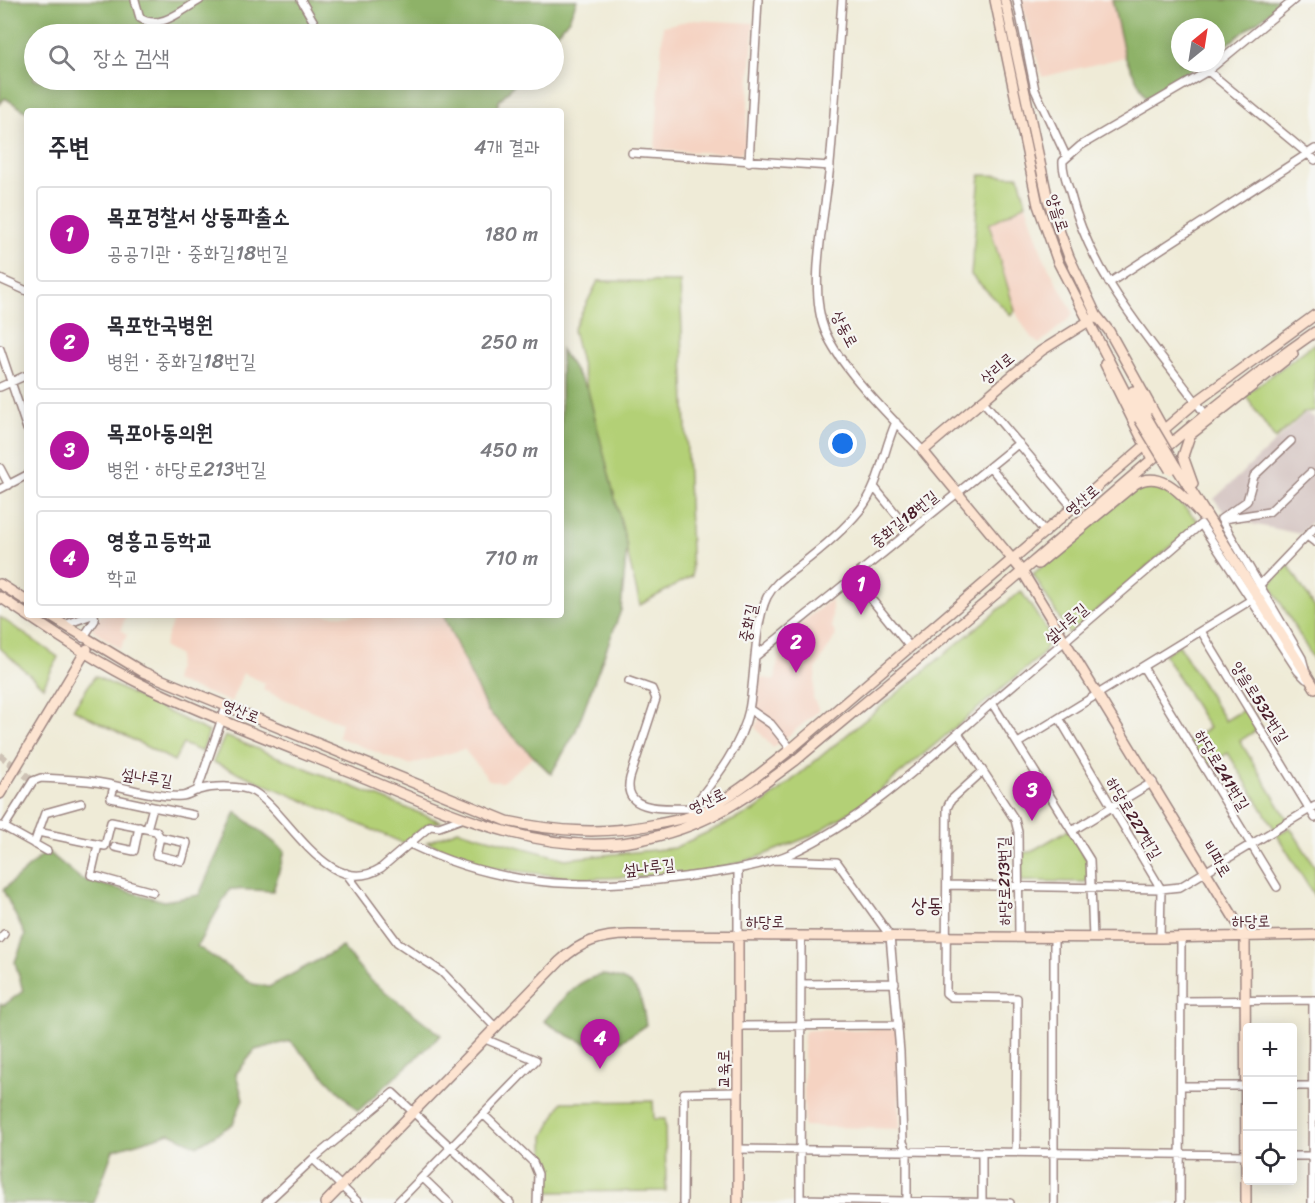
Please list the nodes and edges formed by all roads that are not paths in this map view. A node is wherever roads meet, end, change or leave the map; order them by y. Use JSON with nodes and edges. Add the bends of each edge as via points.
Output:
{"nodes":[{"id":1,"x":135,"y":0,"type":"edge"},
{"id":2,"x":200,"y":0,"type":"edge"},
{"id":3,"x":301,"y":0,"type":"edge"},
{"id":4,"x":758,"y":0,"type":"edge"},
{"id":5,"x":842,"y":0,"type":"edge"},
{"id":6,"x":995,"y":0,"type":"edge"},
{"id":7,"x":1005,"y":0,"type":"edge"},
{"id":8,"x":1017,"y":0,"type":"edge"},
{"id":9,"x":1293,"y":0,"type":"edge"},
{"id":10,"x":315,"y":24,"type":"edge"},
{"id":11,"x":1225,"y":57,"type":"edge"},
{"id":12,"x":1206,"y":72,"type":"edge"},
{"id":13,"x":1209,"y":72,"type":"edge"},
{"id":14,"x":1315,"y":149,"type":"edge"},
{"id":15,"x":632,"y":153,"type":"dead end"},
{"id":16,"x":1307,"y":154,"type":"junction"},
{"id":17,"x":1066,"y":156,"type":"junction"},
{"id":18,"x":1315,"y":160,"type":"edge"},
{"id":19,"x":749,"y":162,"type":"junction"},
{"id":20,"x":830,"y":166,"type":"junction"},
{"id":21,"x":0,"y":279,"type":"edge"},
{"id":22,"x":1109,"y":282,"type":"junction"},
{"id":23,"x":24,"y":290,"type":"edge"},
{"id":24,"x":1315,"y":315,"type":"edge"},
{"id":25,"x":1092,"y":318,"type":"junction"},
{"id":26,"x":1315,"y":332,"type":"edge"},
{"id":27,"x":1315,"y":337,"type":"edge"},
{"id":28,"x":0,"y":349,"type":"edge"},
{"id":29,"x":24,"y":376,"type":"edge"},
{"id":30,"x":11,"y":382,"type":"junction"},
{"id":31,"x":0,"y":387,"type":"edge"},
{"id":32,"x":982,"y":400,"type":"junction"},
{"id":33,"x":1196,"y":402,"type":"junction"},
{"id":34,"x":1205,"y":414,"type":"junction"},
{"id":35,"x":24,"y":420,"type":"edge"},
{"id":36,"x":896,"y":422,"type":"junction"},
{"id":37,"x":1164,"y":431,"type":"junction"},
{"id":38,"x":1291,"y":441,"type":"dead end"},
{"id":39,"x":1019,"y":443,"type":"junction"},
{"id":40,"x":1171,"y":443,"type":"junction"},
{"id":41,"x":1145,"y":447,"type":"junction"},
{"id":42,"x":923,"y":451,"type":"junction"},
{"id":43,"x":1152,"y":459,"type":"junction"},
{"id":44,"x":0,"y":468,"type":"edge"},
{"id":45,"x":991,"y":468,"type":"junction"},
{"id":46,"x":1310,"y":473,"type":"dead end"},
{"id":47,"x":24,"y":476,"type":"edge"},
{"id":48,"x":9,"y":484,"type":"junction"},
{"id":49,"x":874,"y":487,"type":"junction"},
{"id":50,"x":0,"y":489,"type":"edge"},
{"id":51,"x":957,"y":493,"type":"junction"},
{"id":52,"x":1074,"y":509,"type":"junction"},
{"id":53,"x":1221,"y":519,"type":"junction"},
{"id":54,"x":1315,"y":527,"type":"edge"},
{"id":55,"x":1215,"y":530,"type":"junction"},
{"id":56,"x":910,"y":531,"type":"junction"},
{"id":57,"x":1046,"y":533,"type":"junction"},
{"id":58,"x":1310,"y":536,"type":"edge"},
{"id":59,"x":1315,"y":542,"type":"edge"},
{"id":60,"x":1014,"y":560,"type":"junction"},
{"id":61,"x":1022,"y":572,"type":"junction"},
{"id":62,"x":854,"y":578,"type":"junction"},
{"id":63,"x":0,"y":584,"type":"edge"},
{"id":64,"x":1258,"y":587,"type":"junction"},
{"id":65,"x":0,"y":597,"type":"edge"},
{"id":66,"x":24,"y":599,"type":"edge"},
{"id":67,"x":1251,"y":600,"type":"junction"},
{"id":68,"x":24,"y":613,"type":"edge"},
{"id":69,"x":31,"y":618,"type":"edge"},
{"id":70,"x":52,"y":618,"type":"edge"},
{"id":71,"x":84,"y":618,"type":"edge"},
{"id":72,"x":94,"y":618,"type":"edge"},
{"id":73,"x":63,"y":625,"type":"junction"},
{"id":74,"x":1201,"y":631,"type":"junction"},
{"id":75,"x":87,"y":640,"type":"junction"},
{"id":76,"x":1066,"y":642,"type":"junction"},
{"id":77,"x":910,"y":647,"type":"junction"},
{"id":78,"x":84,"y":654,"type":"junction"},
{"id":79,"x":756,"y":656,"type":"junction"},
{"id":80,"x":1143,"y":667,"type":"junction"},
{"id":81,"x":629,"y":681,"type":"dead end"},
{"id":82,"x":1315,"y":688,"type":"edge"},
{"id":83,"x":1099,"y":694,"type":"junction"},
{"id":84,"x":992,"y":703,"type":"junction"},
{"id":85,"x":226,"y":707,"type":"junction"},
{"id":86,"x":749,"y":710,"type":"junction"},
{"id":87,"x":1059,"y":718,"type":"junction"},
{"id":88,"x":221,"y":719,"type":"junction"},
{"id":89,"x":958,"y":733,"type":"junction"},
{"id":90,"x":1018,"y":743,"type":"junction"},
{"id":91,"x":791,"y":749,"type":"junction"},
{"id":92,"x":983,"y":771,"type":"junction"},
{"id":93,"x":1153,"y":782,"type":"junction"},
{"id":94,"x":114,"y":786,"type":"junction"},
{"id":95,"x":197,"y":790,"type":"junction"},
{"id":96,"x":0,"y":794,"type":"edge"},
{"id":97,"x":81,"y":804,"type":"dead end"},
{"id":98,"x":153,"y":807,"type":"junction"},
{"id":99,"x":1112,"y":807,"type":"junction"},
{"id":100,"x":1312,"y":808,"type":"edge"},
{"id":101,"x":193,"y":815,"type":"dead end"},
{"id":102,"x":692,"y":817,"type":"junction"},
{"id":103,"x":464,"y":818,"type":"junction"},
{"id":104,"x":1315,"y":818,"type":"edge"},
{"id":105,"x":2,"y":827,"type":"edge"},
{"id":106,"x":139,"y":827,"type":"junction"},
{"id":107,"x":147,"y":829,"type":"junction"},
{"id":108,"x":1072,"y":831,"type":"junction"},
{"id":109,"x":38,"y":832,"type":"junction"},
{"id":110,"x":160,"y":837,"type":"junction"},
{"id":111,"x":34,"y":844,"type":"junction"},
{"id":112,"x":410,"y":844,"type":"junction"},
{"id":113,"x":98,"y":845,"type":"junction"},
{"id":114,"x":1251,"y":845,"type":"junction"},
{"id":115,"x":115,"y":847,"type":"dead end"},
{"id":116,"x":47,"y":851,"type":"dead end"},
{"id":117,"x":769,"y":860,"type":"junction"},
{"id":118,"x":738,"y":870,"type":"junction"},
{"id":119,"x":1207,"y":871,"type":"junction"},
{"id":120,"x":346,"y":873,"type":"junction"},
{"id":121,"x":947,"y":885,"type":"junction"},
{"id":122,"x":1018,"y":886,"type":"junction"},
{"id":123,"x":1093,"y":887,"type":"junction"},
{"id":124,"x":1277,"y":888,"type":"dead end"},
{"id":125,"x":1161,"y":889,"type":"junction"},
{"id":126,"x":153,"y":892,"type":"dead end"},
{"id":127,"x":1315,"y":935,"type":"edge"},
{"id":128,"x":738,"y":936,"type":"junction"},
{"id":129,"x":801,"y":936,"type":"junction"},
{"id":130,"x":890,"y":936,"type":"junction"},
{"id":131,"x":947,"y":936,"type":"junction"},
{"id":132,"x":1245,"y":936,"type":"junction"},
{"id":133,"x":1019,"y":937,"type":"junction"},
{"id":134,"x":1054,"y":937,"type":"junction"},
{"id":135,"x":1093,"y":938,"type":"junction"},
{"id":136,"x":1160,"y":938,"type":"junction"},
{"id":137,"x":1181,"y":938,"type":"junction"},
{"id":138,"x":895,"y":983,"type":"junction"},
{"id":139,"x":801,"y":984,"type":"junction"},
{"id":140,"x":1314,"y":1000,"type":"edge"},
{"id":141,"x":1182,"y":1001,"type":"junction"},
{"id":142,"x":1245,"y":1001,"type":"junction"},
{"id":143,"x":898,"y":1025,"type":"junction"},
{"id":144,"x":738,"y":1026,"type":"junction"},
{"id":145,"x":800,"y":1026,"type":"junction"},
{"id":146,"x":496,"y":1028,"type":"junction"},
{"id":147,"x":485,"y":1039,"type":"junction"},
{"id":148,"x":1247,"y":1077,"type":"edge"},
{"id":149,"x":1180,"y":1086,"type":"junction"},
{"id":150,"x":1243,"y":1086,"type":"edge"},
{"id":151,"x":1297,"y":1086,"type":"edge"},
{"id":152,"x":1314,"y":1086,"type":"edge"},
{"id":153,"x":738,"y":1092,"type":"junction"},
{"id":154,"x":414,"y":1114,"type":"junction"},
{"id":155,"x":484,"y":1115,"type":"junction"},
{"id":156,"x":738,"y":1149,"type":"junction"},
{"id":157,"x":451,"y":1150,"type":"junction"},
{"id":158,"x":800,"y":1150,"type":"junction"},
{"id":159,"x":907,"y":1151,"type":"junction"},
{"id":160,"x":982,"y":1152,"type":"junction"},
{"id":161,"x":1016,"y":1152,"type":"junction"},
{"id":162,"x":1054,"y":1153,"type":"junction"},
{"id":163,"x":1180,"y":1155,"type":"junction"},
{"id":164,"x":1243,"y":1155,"type":"edge"},
{"id":165,"x":1297,"y":1156,"type":"edge"},
{"id":166,"x":1314,"y":1156,"type":"edge"},
{"id":167,"x":313,"y":1159,"type":"junction"},
{"id":168,"x":423,"y":1178,"type":"junction"},
{"id":169,"x":1246,"y":1185,"type":"edge"},
{"id":170,"x":341,"y":1187,"type":"junction"},
{"id":171,"x":800,"y":1201,"type":"edge"},
{"id":172,"x":907,"y":1202,"type":"edge"},
{"id":173,"x":266,"y":1203,"type":"edge"},
{"id":174,"x":325,"y":1203,"type":"edge"},
{"id":175,"x":359,"y":1203,"type":"edge"},
{"id":176,"x":397,"y":1203,"type":"edge"},
{"id":177,"x":448,"y":1203,"type":"edge"},
{"id":178,"x":510,"y":1203,"type":"edge"},
{"id":179,"x":537,"y":1203,"type":"edge"},
{"id":180,"x":683,"y":1203,"type":"edge"},
{"id":181,"x":738,"y":1203,"type":"edge"},
{"id":182,"x":982,"y":1203,"type":"edge"},
{"id":183,"x":1010,"y":1203,"type":"edge"},
{"id":184,"x":1054,"y":1203,"type":"edge"},
{"id":185,"x":1180,"y":1203,"type":"edge"},
{"id":186,"x":1246,"y":1203,"type":"edge"},
{"id":187,"x":1312,"y":1203,"type":"edge"}],
"edges":[{"from":1,"to":2,"type":"street","via":[[140,18],[148,23],[159,23]]},
{"from":3,"to":10,"type":"street"},
{"from":4,"to":19,"type":"street"},
{"from":5,"to":20,"type":"street","name":"상동로"},
{"from":6,"to":25,"type":"street","name":"양을로","via":[[1038,205],[1058,261]]},
{"from":7,"to":25,"type":"street","name":"양을로","via":[[1048,200]]},
{"from":8,"to":17,"type":"street","via":[[1035,90]]},
{"from":9,"to":11,"type":"street"},
{"from":12,"to":17,"type":"street"},
{"from":13,"to":16,"type":"street"},
{"from":14,"to":16,"type":"street"},
{"from":15,"to":19,"type":"street"},
{"from":16,"to":18,"type":"street"},
{"from":16,"to":22,"type":"street"},
{"from":17,"to":22,"type":"street","via":[[1063,165],[1076,219]]},
{"from":19,"to":20,"type":"street"},
{"from":20,"to":36,"type":"street","name":"상동로","via":[[819,314],[833,345]]},
{"from":21,"to":23,"type":"street"},
{"from":22,"to":33,"type":"street"},
{"from":24,"to":33,"type":"street","name":"영산로"},
{"from":25,"to":32,"type":"street","name":"상리로","via":[[1041,351]]},
{"from":25,"to":37,"type":"street","via":[[1109,332]]},
{"from":25,"to":41,"type":"street","via":[[1096,346]]},
{"from":25,"to":55,"type":"street","name":"양을로","bridge":true,"via":[[1172,468]]},
{"from":26,"to":34,"type":"street","name":"영산로"},
{"from":27,"to":55,"type":"street","via":[[1187,440],[1184,466]]},
{"from":28,"to":30,"type":"street"},
{"from":29,"to":30,"type":"street"},
{"from":30,"to":31,"type":"street"},
{"from":30,"to":35,"type":"street"},
{"from":32,"to":39,"type":"street"},
{"from":32,"to":42,"type":"street","name":"상리로"},
{"from":33,"to":34,"type":"street"},
{"from":33,"to":37,"type":"street","name":"영산로"},
{"from":34,"to":40,"type":"street","name":"영산로"},
{"from":36,"to":42,"type":"street","name":"상동로"},
{"from":36,"to":49,"type":"street","name":"중화길"},
{"from":37,"to":40,"type":"street"},
{"from":37,"to":41,"type":"street","name":"영산로"},
{"from":38,"to":53,"type":"street","via":[[1254,476],[1247,501]]},
{"from":39,"to":45,"type":"street","name":"중화길18번길"},
{"from":39,"to":52,"type":"street"},
{"from":40,"to":43,"type":"street","name":"영산로"},
{"from":41,"to":43,"type":"street"},
{"from":41,"to":52,"type":"street","name":"영산로"},
{"from":42,"to":51,"type":"street","name":"상동로"},
{"from":43,"to":61,"type":"street","name":"영산로"},
{"from":44,"to":48,"type":"street"},
{"from":45,"to":51,"type":"street","name":"중화길18번길"},
{"from":45,"to":57,"type":"street"},
{"from":46,"to":53,"type":"street","via":[[1269,512]]},
{"from":47,"to":48,"type":"street"},
{"from":48,"to":50,"type":"street"},
{"from":49,"to":56,"type":"street"},
{"from":49,"to":79,"type":"street","name":"중화길","via":[[849,522],[779,579],[765,602]]},
{"from":51,"to":56,"type":"street","name":"중화길18번길"},
{"from":51,"to":60,"type":"street","name":"상동로"},
{"from":52,"to":57,"type":"street","name":"영산로"},
{"from":53,"to":64,"type":"street"},
{"from":54,"to":58,"type":"street"},
{"from":55,"to":61,"type":"street","via":[[1170,484],[1145,480],[1135,484],[1049,557]]},
{"from":55,"to":64,"type":"street"},
{"from":56,"to":62,"type":"street","name":"중화길18번길"},
{"from":57,"to":60,"type":"street","name":"영산로"},
{"from":58,"to":59,"type":"street"},
{"from":58,"to":64,"type":"street"},
{"from":60,"to":61,"type":"street","name":"상동로"},
{"from":60,"to":77,"type":"street","name":"영산로"},
{"from":61,"to":76,"type":"street","name":"비파로"},
{"from":61,"to":102,"type":"street","name":"영산로","via":[[795,761],[730,808]]},
{"from":62,"to":77,"type":"street"},
{"from":62,"to":79,"type":"street","name":"중화길18번길"},
{"from":63,"to":66,"type":"street"},
{"from":64,"to":67,"type":"street"},
{"from":64,"to":82,"type":"street"},
{"from":65,"to":68,"type":"street","name":"영산로"},
{"from":67,"to":74,"type":"street"},
{"from":67,"to":76,"type":"street","name":"섶나루길","via":[[1201,524]]},
{"from":67,"to":82,"type":"street","via":[[1298,671]]},
{"from":69,"to":78,"type":"street","name":"영산로"},
{"from":70,"to":73,"type":"street","name":"영산로"},
{"from":71,"to":73,"type":"street"},
{"from":72,"to":75,"type":"street"},
{"from":73,"to":75,"type":"street","name":"영산로"},
{"from":74,"to":80,"type":"street"},
{"from":74,"to":100,"type":"street","name":"양을로532번길"},
{"from":75,"to":78,"type":"street"},
{"from":75,"to":85,"type":"street","name":"영산로","via":[[143,672]]},
{"from":76,"to":83,"type":"street","name":"비파로"},
{"from":76,"to":84,"type":"street","name":"섶나루길"},
{"from":77,"to":91,"type":"street","name":"영산로"},
{"from":78,"to":88,"type":"street","name":"영산로","via":[[146,687]]},
{"from":78,"to":96,"type":"street"},
{"from":79,"to":86,"type":"street","name":"중화길"},
{"from":80,"to":83,"type":"street"},
{"from":80,"to":114,"type":"street","name":"하당로241번길"},
{"from":81,"to":102,"type":"street","via":[[652,689],[656,699],[629,792],[634,800],[650,807]]},
{"from":83,"to":87,"type":"street"},
{"from":83,"to":93,"type":"street","name":"비파로"},
{"from":84,"to":89,"type":"street","name":"섶나루길"},
{"from":84,"to":90,"type":"street"},
{"from":85,"to":88,"type":"street"},
{"from":85,"to":102,"type":"street","name":"영산로","via":[[507,821],[571,832],[604,832]]},
{"from":86,"to":91,"type":"street","via":[[771,724]]},
{"from":86,"to":102,"type":"street","name":"중화길","via":[[736,746]]},
{"from":87,"to":90,"type":"street"},
{"from":87,"to":99,"type":"street","name":"하당로227번길"},
{"from":88,"to":95,"type":"street"},
{"from":88,"to":103,"type":"street","name":"영산로"},
{"from":89,"to":92,"type":"street","name":"하당로213번길"},
{"from":89,"to":117,"type":"street","name":"섶나루길","via":[[902,781],[845,822],[791,853]]},
{"from":90,"to":108,"type":"street"},
{"from":91,"to":102,"type":"street","name":"영산로","via":[[731,794]]},
{"from":92,"to":121,"type":"street","via":[[947,808]]},
{"from":92,"to":122,"type":"street","name":"하당로213번길","via":[[1015,819]]},
{"from":93,"to":99,"type":"street"},
{"from":93,"to":119,"type":"street","name":"비파로"},
{"from":94,"to":95,"type":"street","name":"섶나루길","via":[[184,796]]},
{"from":94,"to":98,"type":"street","via":[[111,798]]},
{"from":94,"to":105,"type":"street","name":"섶나루길","via":[[41,778],[33,781]]},
{"from":95,"to":120,"type":"street","name":"섶나루길","via":[[252,790],[314,855]]},
{"from":97,"to":109,"type":"street","via":[[45,813]]},
{"from":98,"to":101,"type":"street"},
{"from":98,"to":107,"type":"street"},
{"from":99,"to":108,"type":"street"},
{"from":99,"to":125,"type":"street","name":"하당로227번길"},
{"from":100,"to":104,"type":"street","name":"양을로532번길"},
{"from":100,"to":114,"type":"street"},
{"from":102,"to":103,"type":"street","name":"영산로","via":[[633,841],[571,843]]},
{"from":103,"to":112,"type":"street","via":[[440,827],[430,826]]},
{"from":105,"to":111,"type":"street"},
{"from":106,"to":107,"type":"street"},
{"from":106,"to":113,"type":"street","via":[[111,822],[105,846]]},
{"from":106,"to":115,"type":"street","via":[[134,851]]},
{"from":107,"to":110,"type":"street","via":[[156,831]]},
{"from":108,"to":123,"type":"street","via":[[1090,860]]},
{"from":109,"to":111,"type":"street"},
{"from":109,"to":113,"type":"street"},
{"from":110,"to":110,"type":"street","via":[[187,843],[182,861],[156,855]]},
{"from":111,"to":116,"type":"street"},
{"from":112,"to":118,"type":"street","name":"섶나루길","via":[[468,868],[556,884],[633,884]]},
{"from":112,"to":120,"type":"street","via":[[375,872]]},
{"from":113,"to":126,"type":"street","via":[[91,876]]},
{"from":114,"to":119,"type":"street"},
{"from":114,"to":124,"type":"street","name":"하당로241번길"},
{"from":117,"to":118,"type":"street","name":"섶나루길"},
{"from":117,"to":130,"type":"street","via":[[837,862]]},
{"from":118,"to":128,"type":"street"},
{"from":119,"to":125,"type":"street","via":[[1180,887]]},
{"from":119,"to":132,"type":"street","name":"비파로"},
{"from":120,"to":146,"type":"street","via":[[397,942],[442,972]]},
{"from":121,"to":122,"type":"street"},
{"from":121,"to":131,"type":"street"},
{"from":122,"to":123,"type":"street"},
{"from":122,"to":133,"type":"street","name":"하당로213번길"},
{"from":123,"to":125,"type":"street"},
{"from":123,"to":135,"type":"street"},
{"from":125,"to":136,"type":"street"},
{"from":127,"to":132,"type":"street","name":"하당로"},
{"from":128,"to":129,"type":"street","name":"하당로"},
{"from":128,"to":144,"type":"street","name":"교육로"},
{"from":128,"to":146,"type":"street","name":"하당로","via":[[622,935],[594,939],[567,954]]},
{"from":129,"to":130,"type":"street","name":"하당로"},
{"from":129,"to":139,"type":"street"},
{"from":130,"to":131,"type":"street","name":"하당로"},
{"from":130,"to":138,"type":"street"},
{"from":131,"to":133,"type":"street","name":"하당로"},
{"from":131,"to":161,"type":"street","via":[[946,993],[951,997],[1017,998]]},
{"from":132,"to":137,"type":"street","name":"하당로"},
{"from":132,"to":142,"type":"street"},
{"from":133,"to":134,"type":"street","name":"하당로"},
{"from":134,"to":135,"type":"street","name":"하당로"},
{"from":134,"to":162,"type":"street"},
{"from":135,"to":136,"type":"street","name":"하당로"},
{"from":136,"to":137,"type":"street","name":"하당로"},
{"from":137,"to":141,"type":"street"},
{"from":138,"to":139,"type":"street"},
{"from":138,"to":143,"type":"street"},
{"from":139,"to":145,"type":"street"},
{"from":140,"to":142,"type":"street"},
{"from":140,"to":152,"type":"street"},
{"from":141,"to":142,"type":"street"},
{"from":141,"to":149,"type":"street"},
{"from":142,"to":148,"type":"street"},
{"from":143,"to":145,"type":"street"},
{"from":143,"to":159,"type":"street","via":[[903,1142]]},
{"from":144,"to":145,"type":"street"},
{"from":144,"to":153,"type":"street","name":"교육로"},
{"from":145,"to":158,"type":"street"},
{"from":146,"to":147,"type":"street","name":"하당로"},
{"from":147,"to":154,"type":"street","name":"하당로"},
{"from":147,"to":155,"type":"street","via":[[536,1060]]},
{"from":149,"to":150,"type":"street"},
{"from":149,"to":163,"type":"street"},
{"from":151,"to":152,"type":"street"},
{"from":152,"to":166,"type":"street"},
{"from":153,"to":156,"type":"street","name":"교육로"},
{"from":153,"to":180,"type":"street","via":[[684,1093]]},
{"from":154,"to":157,"type":"street"},
{"from":154,"to":167,"type":"street","via":[[393,1093]]},
{"from":154,"to":170,"type":"street","name":"하당로"},
{"from":155,"to":157,"type":"street"},
{"from":155,"to":179,"type":"street","via":[[533,1162],[538,1174]]},
{"from":156,"to":158,"type":"street"},
{"from":156,"to":181,"type":"street","name":"교육로"},
{"from":157,"to":168,"type":"street"},
{"from":157,"to":178,"type":"street"},
{"from":158,"to":159,"type":"street"},
{"from":158,"to":171,"type":"street"},
{"from":159,"to":160,"type":"street"},
{"from":159,"to":172,"type":"street"},
{"from":160,"to":161,"type":"street"},
{"from":160,"to":182,"type":"street"},
{"from":161,"to":162,"type":"street"},
{"from":162,"to":163,"type":"street"},
{"from":162,"to":184,"type":"street"},
{"from":163,"to":164,"type":"street"},
{"from":163,"to":185,"type":"street"},
{"from":165,"to":166,"type":"street"},
{"from":166,"to":187,"type":"street"},
{"from":167,"to":170,"type":"street"},
{"from":167,"to":173,"type":"street"},
{"from":168,"to":176,"type":"street"},
{"from":168,"to":177,"type":"street"},
{"from":169,"to":186,"type":"street"},
{"from":170,"to":174,"type":"street","name":"하당로"},
{"from":170,"to":175,"type":"street"},
{"from":171,"to":172,"type":"street"},
{"from":172,"to":182,"type":"street"},
{"from":182,"to":183,"type":"street"}]}
